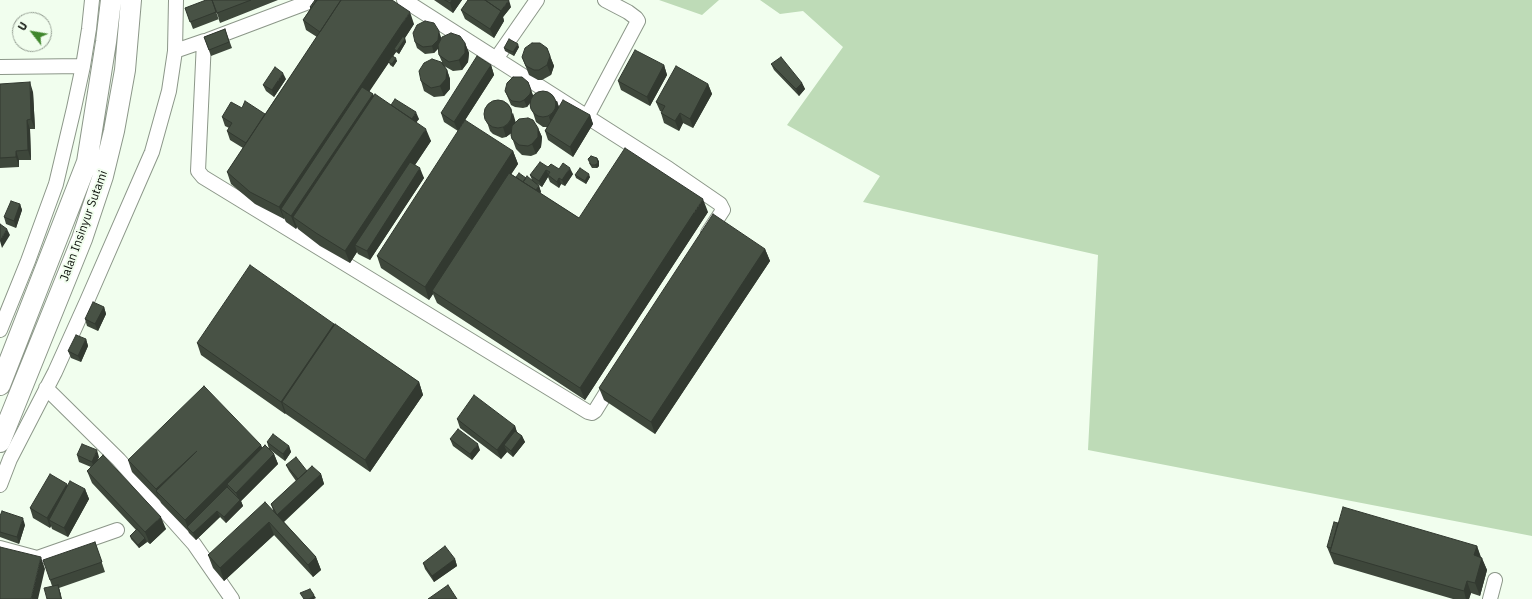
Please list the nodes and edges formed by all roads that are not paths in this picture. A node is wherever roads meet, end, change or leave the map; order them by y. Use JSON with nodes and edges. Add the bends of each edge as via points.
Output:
{"nodes":[{"id":1,"x":92,"y":0,"type":"edge"},
{"id":2,"x":111,"y":0,"type":"edge"},
{"id":3,"x":132,"y":0,"type":"edge"},
{"id":4,"x":176,"y":0,"type":"edge"},
{"id":5,"x":314,"y":0,"type":"edge"},
{"id":6,"x":404,"y":0,"type":"edge"},
{"id":7,"x":537,"y":0,"type":"edge"},
{"id":8,"x":605,"y":0,"type":"edge"},
{"id":9,"x":204,"y":42,"type":"junction"},
{"id":10,"x":175,"y":51,"type":"junction"},
{"id":11,"x":496,"y":59,"type":"junction"},
{"id":12,"x":82,"y":66,"type":"junction"},
{"id":13,"x":0,"y":67,"type":"edge"},
{"id":14,"x":587,"y":117,"type":"junction"},
{"id":15,"x":699,"y":247,"type":"edge"},
{"id":16,"x":0,"y":330,"type":"edge"},
{"id":17,"x":620,"y":372,"type":"edge"},
{"id":18,"x":0,"y":385,"type":"edge"},
{"id":19,"x":46,"y":388,"type":"junction"},
{"id":20,"x":0,"y":442,"type":"edge"},
{"id":21,"x":0,"y":485,"type":"edge"},
{"id":22,"x":117,"y":530,"type":"dead end"},
{"id":23,"x":0,"y":548,"type":"edge"},
{"id":24,"x":1495,"y":580,"type":"dead end"},
{"id":25,"x":232,"y":599,"type":"edge"},
{"id":26,"x":1490,"y":599,"type":"edge"}],
"edges":[{"from":1,"to":12,"type":"street"},
{"from":2,"to":18,"type":"highway","name":"Jalan Insinyur Sutami","via":[[87,162]]},
{"from":3,"to":20,"type":"highway","name":"Jalan Insinyur Sutami","via":[[125,70],[103,176],[82,239]]},
{"from":4,"to":10,"type":"street"},
{"from":5,"to":9,"type":"street"},
{"from":6,"to":11,"type":"street"},
{"from":7,"to":11,"type":"street"},
{"from":8,"to":14,"type":"street","via":[[628,12],[638,21]]},
{"from":9,"to":10,"type":"street"},
{"from":9,"to":17,"type":"street","via":[[198,171],[203,177],[588,412],[595,411]]},
{"from":10,"to":19,"type":"street","via":[[166,103],[152,152]]},
{"from":11,"to":14,"type":"street"},
{"from":12,"to":13,"type":"street"},
{"from":12,"to":16,"type":"street","via":[[56,184]]},
{"from":14,"to":15,"type":"street","via":[[720,204],[723,210]]},
{"from":19,"to":21,"type":"street","via":[[10,459]]},
{"from":19,"to":25,"type":"street","via":[[120,460],[194,544]]},
{"from":22,"to":23,"type":"street","via":[[38,558]]},
{"from":24,"to":26,"type":"street"}]}
